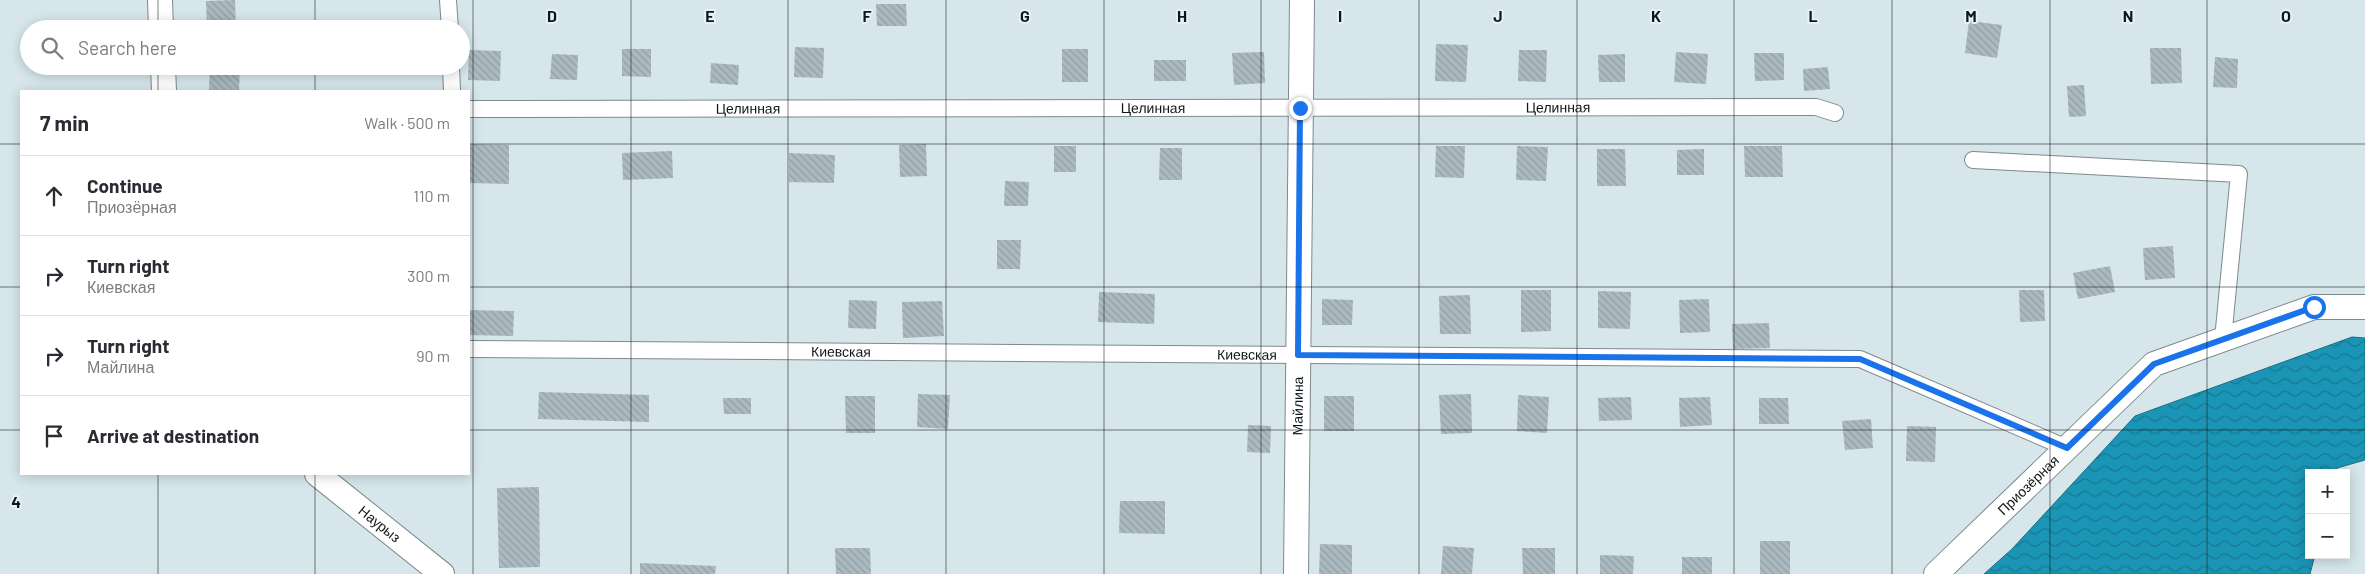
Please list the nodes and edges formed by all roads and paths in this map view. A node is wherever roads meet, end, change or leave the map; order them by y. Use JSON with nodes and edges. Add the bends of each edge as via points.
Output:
{"nodes":[{"id":1,"x":160,"y":0,"type":"edge"},
{"id":2,"x":448,"y":0,"type":"edge"},
{"id":3,"x":1302,"y":0,"type":"edge"},
{"id":4,"x":161,"y":20,"type":"edge"},
{"id":5,"x":449,"y":20,"type":"edge"},
{"id":6,"x":163,"y":75,"type":"edge"},
{"id":7,"x":451,"y":75,"type":"edge"},
{"id":8,"x":164,"y":90,"type":"edge"},
{"id":9,"x":452,"y":90,"type":"edge"},
{"id":10,"x":1300,"y":108,"type":"junction"},
{"id":11,"x":470,"y":109,"type":"edge"},
{"id":12,"x":1835,"y":113,"type":"dead end"},
{"id":13,"x":1972,"y":160,"type":"dead end"},
{"id":14,"x":2365,"y":307,"type":"edge"},
{"id":15,"x":2223,"y":339,"type":"junction"},
{"id":16,"x":470,"y":349,"type":"edge"},
{"id":17,"x":1298,"y":355,"type":"junction"},
{"id":18,"x":2067,"y":448,"type":"junction"},
{"id":19,"x":318,"y":475,"type":"edge"},
{"id":20,"x":442,"y":574,"type":"edge"},
{"id":21,"x":1296,"y":574,"type":"edge"},
{"id":22,"x":1936,"y":574,"type":"edge"}],
"edges":[{"from":1,"to":4,"type":"street"},
{"from":2,"to":5,"type":"street"},
{"from":3,"to":10,"type":"street","name":"Майлина"},
{"from":6,"to":8,"type":"street"},
{"from":7,"to":9,"type":"street"},
{"from":10,"to":11,"type":"street","name":"Целинная"},
{"from":10,"to":12,"type":"street","name":"Целинная","via":[[1816,107]]},
{"from":10,"to":17,"type":"street","name":"Майлина"},
{"from":13,"to":15,"type":"street","via":[[2239,174]]},
{"from":14,"to":15,"type":"street","name":"Приозёрная","via":[[2314,307]]},
{"from":15,"to":18,"type":"street","name":"Приозёрная","via":[[2154,364]]},
{"from":16,"to":17,"type":"street","name":"Киевская"},
{"from":17,"to":18,"type":"street","name":"Киевская","via":[[1860,359]]},
{"from":17,"to":21,"type":"street","name":"Майлина"},
{"from":18,"to":22,"type":"street","name":"Приозёрная"},
{"from":19,"to":20,"type":"street","name":"Наурыз"}]}
